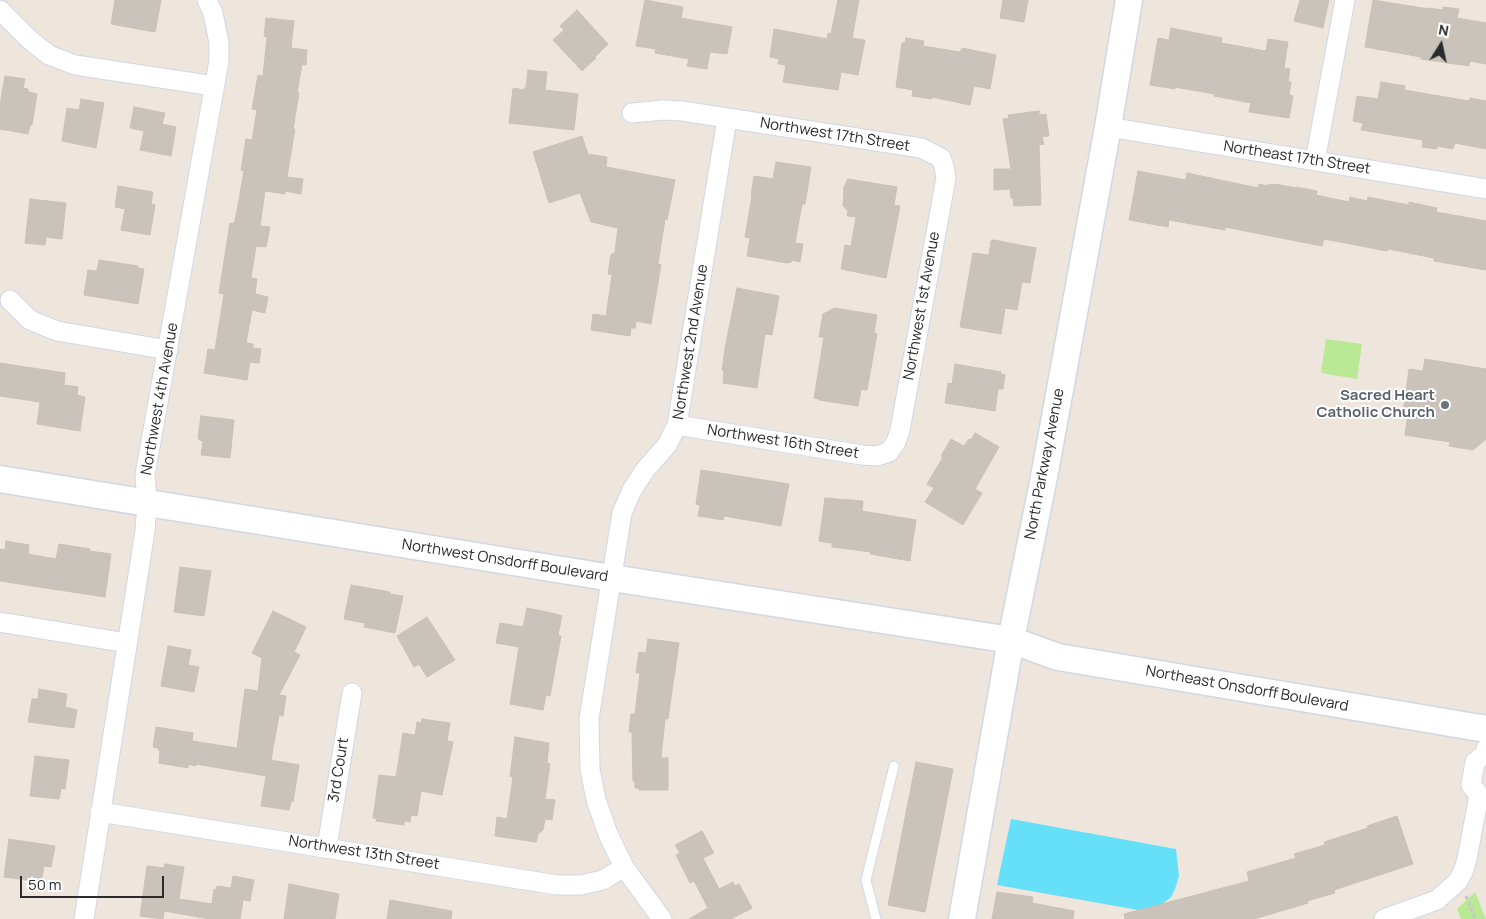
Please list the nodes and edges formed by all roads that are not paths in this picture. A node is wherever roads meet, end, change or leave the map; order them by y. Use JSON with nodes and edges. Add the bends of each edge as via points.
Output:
{"nodes":[{"id":1,"x":207,"y":0,"type":"edge"},
{"id":2,"x":1345,"y":0,"type":"edge"},
{"id":3,"x":1128,"y":4,"type":"edge"},
{"id":4,"x":0,"y":10,"type":"edge"},
{"id":5,"x":214,"y":86,"type":"junction"},
{"id":6,"x":632,"y":113,"type":"dead end"},
{"id":7,"x":727,"y":119,"type":"junction"},
{"id":8,"x":1108,"y":127,"type":"junction"},
{"id":9,"x":942,"y":158,"type":"joint"},
{"id":10,"x":1315,"y":161,"type":"junction"},
{"id":11,"x":1486,"y":189,"type":"edge"},
{"id":12,"x":10,"y":300,"type":"dead end"},
{"id":13,"x":168,"y":350,"type":"junction"},
{"id":14,"x":677,"y":425,"type":"junction"},
{"id":15,"x":889,"y":452,"type":"joint"},
{"id":16,"x":0,"y":479,"type":"edge"},
{"id":17,"x":147,"y":502,"type":"junction"},
{"id":18,"x":612,"y":578,"type":"junction"},
{"id":19,"x":0,"y":622,"type":"edge"},
{"id":20,"x":1011,"y":640,"type":"junction"},
{"id":21,"x":127,"y":643,"type":"junction"},
{"id":22,"x":352,"y":692,"type":"dead end"},
{"id":23,"x":1486,"y":747,"type":"edge"},
{"id":24,"x":894,"y":766,"type":"dead end"},
{"id":25,"x":1482,"y":793,"type":"edge"},
{"id":26,"x":100,"y":812,"type":"junction"},
{"id":27,"x":327,"y":847,"type":"junction"},
{"id":28,"x":624,"y":867,"type":"junction"},
{"id":29,"x":84,"y":919,"type":"edge"},
{"id":30,"x":662,"y":919,"type":"edge"},
{"id":31,"x":876,"y":919,"type":"edge"},
{"id":32,"x":962,"y":919,"type":"edge"},
{"id":33,"x":1384,"y":919,"type":"edge"}],
"edges":[{"from":1,"to":5,"type":"street","name":"Northwest 4th Avenue","via":[[219,42]]},
{"from":2,"to":10,"type":"street"},
{"from":3,"to":8,"type":"street","name":"North Parkway Avenue"},
{"from":4,"to":5,"type":"street","via":[[49,55],[75,65]]},
{"from":5,"to":13,"type":"street","name":"Northwest 4th Avenue"},
{"from":6,"to":7,"type":"street","name":"Northwest 17th Street","via":[[663,110]]},
{"from":7,"to":9,"type":"street","name":"Northwest 17th Street","via":[[921,148]]},
{"from":7,"to":14,"type":"street","name":"Northwest 2nd Avenue"},
{"from":8,"to":10,"type":"street","name":"Northeast 17th Street"},
{"from":8,"to":20,"type":"street","name":"North Parkway Avenue"},
{"from":9,"to":15,"type":"street","name":"Northwest 1st Avenue","via":[[946,178],[900,430]]},
{"from":10,"to":11,"type":"street","name":"Northeast 17th Street"},
{"from":12,"to":13,"type":"street","via":[[30,320],[57,331]]},
{"from":13,"to":17,"type":"street","name":"Northwest 4th Avenue","via":[[145,475]]},
{"from":14,"to":15,"type":"street","name":"Northwest 16th Street","via":[[862,455],[877,456]]},
{"from":14,"to":18,"type":"street","name":"Northwest 2nd Avenue","via":[[667,445],[632,490],[622,513]]},
{"from":16,"to":17,"type":"street","name":"Northwest Onsdorff Boulevard"},
{"from":17,"to":18,"type":"street","name":"Northwest Onsdorff Boulevard"},
{"from":17,"to":21,"type":"street","name":"Northwest 4th Avenue"},
{"from":18,"to":20,"type":"street","name":"Northwest Onsdorff Boulevard"},
{"from":18,"to":28,"type":"street","name":"Northwest 2nd Avenue","via":[[589,719],[588,744],[596,800]]},
{"from":19,"to":21,"type":"street"},
{"from":20,"to":23,"type":"street","name":"Northeast Onsdorff Boulevard","via":[[1058,657]]},
{"from":20,"to":32,"type":"street","name":"North Parkway Avenue"},
{"from":21,"to":26,"type":"street","name":"Northwest 4th Avenue"},
{"from":22,"to":27,"type":"street","name":"3rd Court"},
{"from":23,"to":25,"type":"street","via":[[1475,762],[1471,785]]},
{"from":24,"to":31,"type":"lane","via":[[866,880]]},
{"from":25,"to":33,"type":"street","via":[[1477,824],[1458,882],[1437,900]]},
{"from":26,"to":27,"type":"street","name":"Northwest 13th Street"},
{"from":26,"to":29,"type":"street","name":"Northwest 4th Avenue"},
{"from":27,"to":28,"type":"street","name":"Northwest 13th Street","via":[[557,885],[581,885],[603,880]]},
{"from":28,"to":30,"type":"street","name":"Northwest 2nd Avenue"}]}
